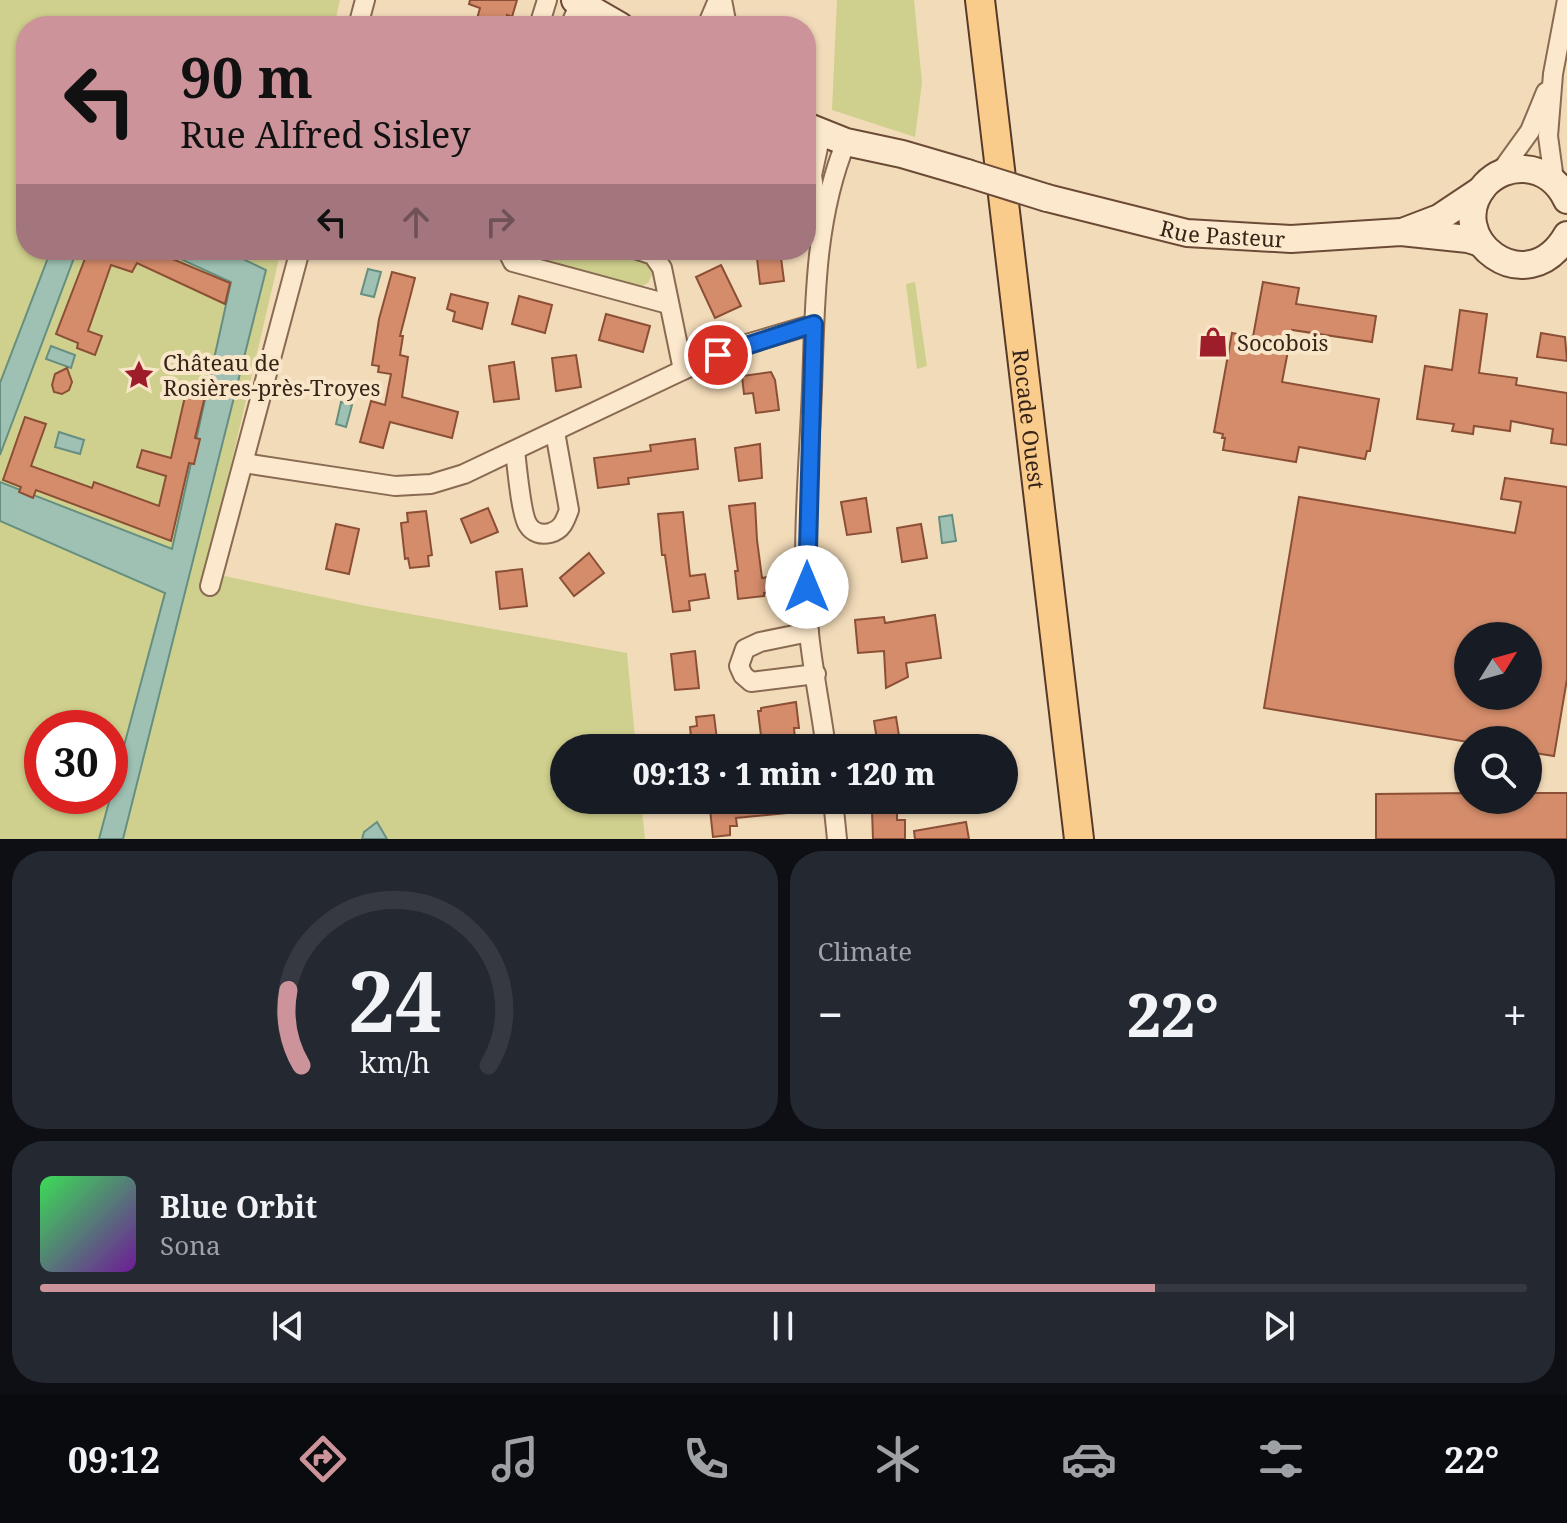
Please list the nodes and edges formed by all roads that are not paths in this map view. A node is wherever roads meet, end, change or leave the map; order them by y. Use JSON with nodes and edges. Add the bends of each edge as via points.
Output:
{"nodes":[{"id":1,"x":980,"y":0,"type":"edge"},
{"id":2,"x":1567,"y":0,"type":"edge"},
{"id":3,"x":1553,"y":74,"type":"junction"},
{"id":4,"x":824,"y":134,"type":"edge"},
{"id":5,"x":816,"y":161,"type":"edge"},
{"id":6,"x":1490,"y":182,"type":"junction"},
{"id":7,"x":1560,"y":190,"type":"edge"},
{"id":8,"x":816,"y":206,"type":"edge"},
{"id":9,"x":1401,"y":232,"type":"junction"},
{"id":10,"x":1567,"y":235,"type":"edge"},
{"id":11,"x":1481,"y":243,"type":"junction"},
{"id":12,"x":297,"y":260,"type":"edge"},
{"id":13,"x":512,"y":260,"type":"edge"},
{"id":14,"x":656,"y":260,"type":"edge"},
{"id":15,"x":1557,"y":260,"type":"edge"},
{"id":16,"x":668,"y":304,"type":"junction"},
{"id":17,"x":814,"y":324,"type":"junction"},
{"id":18,"x":683,"y":370,"type":"junction"},
{"id":19,"x":555,"y":432,"type":"junction"},
{"id":20,"x":515,"y":451,"type":"junction"},
{"id":21,"x":244,"y":463,"type":"junction"},
{"id":22,"x":210,"y":586,"type":"dead end"},
{"id":23,"x":809,"y":632,"type":"junction"},
{"id":24,"x":816,"y":674,"type":"junction"},
{"id":25,"x":824,"y":734,"type":"edge"},
{"id":26,"x":834,"y":814,"type":"edge"},
{"id":27,"x":837,"y":839,"type":"edge"},
{"id":28,"x":1079,"y":839,"type":"edge"}],
"edges":[{"from":1,"to":28,"type":"main road","name":"Rocade Ouest"},
{"from":2,"to":3,"type":"street"},
{"from":3,"to":6,"type":"street","via":[[1530,131]]},
{"from":3,"to":7,"type":"street","via":[[1548,136]]},
{"from":4,"to":5,"type":"street"},
{"from":4,"to":9,"type":"street","name":"Rue Pasteur","bridge":true,"via":[[1187,233],[1291,239]]},
{"from":6,"to":7,"type":"street","via":[[1513,169],[1527,169],[1541,173]]},
{"from":6,"to":9,"type":"street","name":"Rue Pasteur","via":[[1439,218]]},
{"from":6,"to":11,"type":"street","via":[[1475,203],[1473,217]]},
{"from":8,"to":17,"type":"street","via":[[820,236]]},
{"from":9,"to":11,"type":"street","name":"Rue Pasteur"},
{"from":10,"to":15,"type":"street"},
{"from":11,"to":15,"type":"street","via":[[1491,255],[1518,266]]},
{"from":12,"to":21,"type":"street"},
{"from":13,"to":16,"type":"street"},
{"from":14,"to":16,"type":"street"},
{"from":16,"to":18,"type":"street"},
{"from":17,"to":18,"type":"street"},
{"from":17,"to":23,"type":"street","via":[[806,565]]},
{"from":18,"to":19,"type":"street"},
{"from":19,"to":20,"type":"street"},
{"from":19,"to":20,"type":"street","via":[[569,510],[557,530],[534,533],[526,523]]},
{"from":20,"to":21,"type":"street","via":[[431,484],[395,486]]},
{"from":21,"to":22,"type":"street"},
{"from":23,"to":24,"type":"street"},
{"from":23,"to":24,"type":"street","via":[[753,645],[745,649],[739,666],[751,682]]},
{"from":24,"to":25,"type":"street"},
{"from":26,"to":27,"type":"street"}]}
